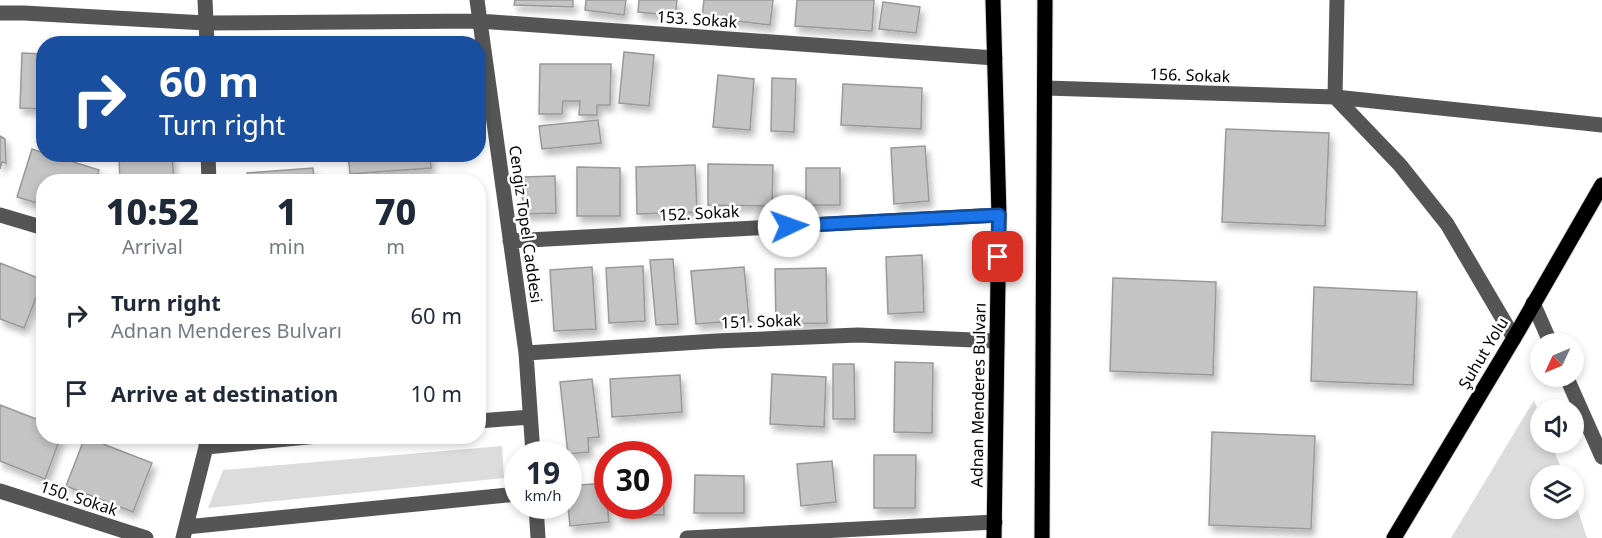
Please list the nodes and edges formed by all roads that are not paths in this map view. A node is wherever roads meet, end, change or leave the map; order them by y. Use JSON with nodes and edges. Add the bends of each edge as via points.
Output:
{"nodes":[{"id":1,"x":205,"y":0,"type":"edge"},
{"id":2,"x":477,"y":0,"type":"edge"},
{"id":3,"x":993,"y":0,"type":"edge"},
{"id":4,"x":1045,"y":0,"type":"edge"},
{"id":5,"x":1337,"y":0,"type":"edge"},
{"id":6,"x":0,"y":13,"type":"edge"},
{"id":7,"x":479,"y":21,"type":"junction"},
{"id":8,"x":206,"y":23,"type":"junction"},
{"id":9,"x":207,"y":36,"type":"edge"},
{"id":10,"x":481,"y":36,"type":"edge"},
{"id":11,"x":995,"y":58,"type":"junction"},
{"id":12,"x":486,"y":71,"type":"edge"},
{"id":13,"x":1045,"y":88,"type":"junction"},
{"id":14,"x":1335,"y":97,"type":"junction"},
{"id":15,"x":1602,"y":125,"type":"edge"},
{"id":16,"x":1602,"y":185,"type":"edge"},
{"id":17,"x":0,"y":215,"type":"edge"},
{"id":18,"x":999,"y":215,"type":"junction"},
{"id":19,"x":36,"y":226,"type":"edge"},
{"id":20,"x":510,"y":241,"type":"junction"},
{"id":21,"x":1533,"y":303,"type":"junction"},
{"id":22,"x":1546,"y":333,"type":"edge"},
{"id":23,"x":1514,"y":338,"type":"junction"},
{"id":24,"x":997,"y":340,"type":"junction"},
{"id":25,"x":525,"y":353,"type":"junction"},
{"id":26,"x":1571,"y":387,"type":"edge"},
{"id":27,"x":530,"y":417,"type":"junction"},
{"id":28,"x":486,"y":420,"type":"edge"},
{"id":29,"x":532,"y":441,"type":"edge"},
{"id":30,"x":206,"y":444,"type":"edge"},
{"id":31,"x":1602,"y":457,"type":"edge"},
{"id":32,"x":0,"y":491,"type":"edge"},
{"id":33,"x":504,"y":496,"type":"edge"},
{"id":34,"x":537,"y":519,"type":"edge"},
{"id":35,"x":994,"y":522,"type":"junction"},
{"id":36,"x":184,"y":533,"type":"edge"},
{"id":37,"x":146,"y":538,"type":"edge"},
{"id":38,"x":538,"y":538,"type":"edge"},
{"id":39,"x":687,"y":538,"type":"edge"},
{"id":40,"x":994,"y":538,"type":"edge"},
{"id":41,"x":1042,"y":538,"type":"edge"},
{"id":42,"x":1394,"y":538,"type":"edge"}],
"edges":[{"from":1,"to":8,"type":"street"},
{"from":2,"to":7,"type":"street","name":"Cengiz Topel Caddesi"},
{"from":3,"to":11,"type":"main road","name":"Adnan Menderes Bulvarı"},
{"from":4,"to":13,"type":"main road"},
{"from":5,"to":14,"type":"street"},
{"from":6,"to":8,"type":"street","name":"153. Sokak"},
{"from":7,"to":8,"type":"street","name":"153. Sokak"},
{"from":7,"to":10,"type":"street","name":"Cengiz Topel Caddesi"},
{"from":7,"to":11,"type":"street","name":"153. Sokak"},
{"from":8,"to":9,"type":"street"},
{"from":11,"to":18,"type":"main road","name":"Adnan Menderes Bulvarı"},
{"from":12,"to":20,"type":"street","name":"Cengiz Topel Caddesi"},
{"from":13,"to":14,"type":"street","name":"156. Sokak"},
{"from":13,"to":41,"type":"main road"},
{"from":14,"to":15,"type":"street","name":"156. Sokak"},
{"from":14,"to":23,"type":"street","via":[[1400,165],[1448,224]]},
{"from":16,"to":21,"type":"main road","name":"Şuhut Yolu"},
{"from":17,"to":19,"type":"street"},
{"from":18,"to":20,"type":"street","name":"152. Sokak"},
{"from":18,"to":24,"type":"main road","name":"Adnan Menderes Bulvarı"},
{"from":20,"to":25,"type":"street","name":"Cengiz Topel Caddesi"},
{"from":21,"to":22,"type":"street"},
{"from":21,"to":23,"type":"main road","name":"Şuhut Yolu"},
{"from":23,"to":42,"type":"main road","name":"Şuhut Yolu"},
{"from":24,"to":25,"type":"street","name":"151. Sokak","via":[[858,335]]},
{"from":24,"to":35,"type":"main road","name":"Adnan Menderes Bulvarı"},
{"from":25,"to":27,"type":"street","name":"Cengiz Topel Caddesi"},
{"from":26,"to":31,"type":"street"},
{"from":27,"to":28,"type":"street"},
{"from":27,"to":29,"type":"street","name":"Cengiz Topel Caddesi"},
{"from":30,"to":36,"type":"street"},
{"from":32,"to":37,"type":"street","name":"150. Sokak"},
{"from":33,"to":36,"type":"street"},
{"from":34,"to":38,"type":"street"},
{"from":35,"to":39,"type":"street"},
{"from":35,"to":40,"type":"main road","name":"Adnan Menderes Bulvarı"}]}
